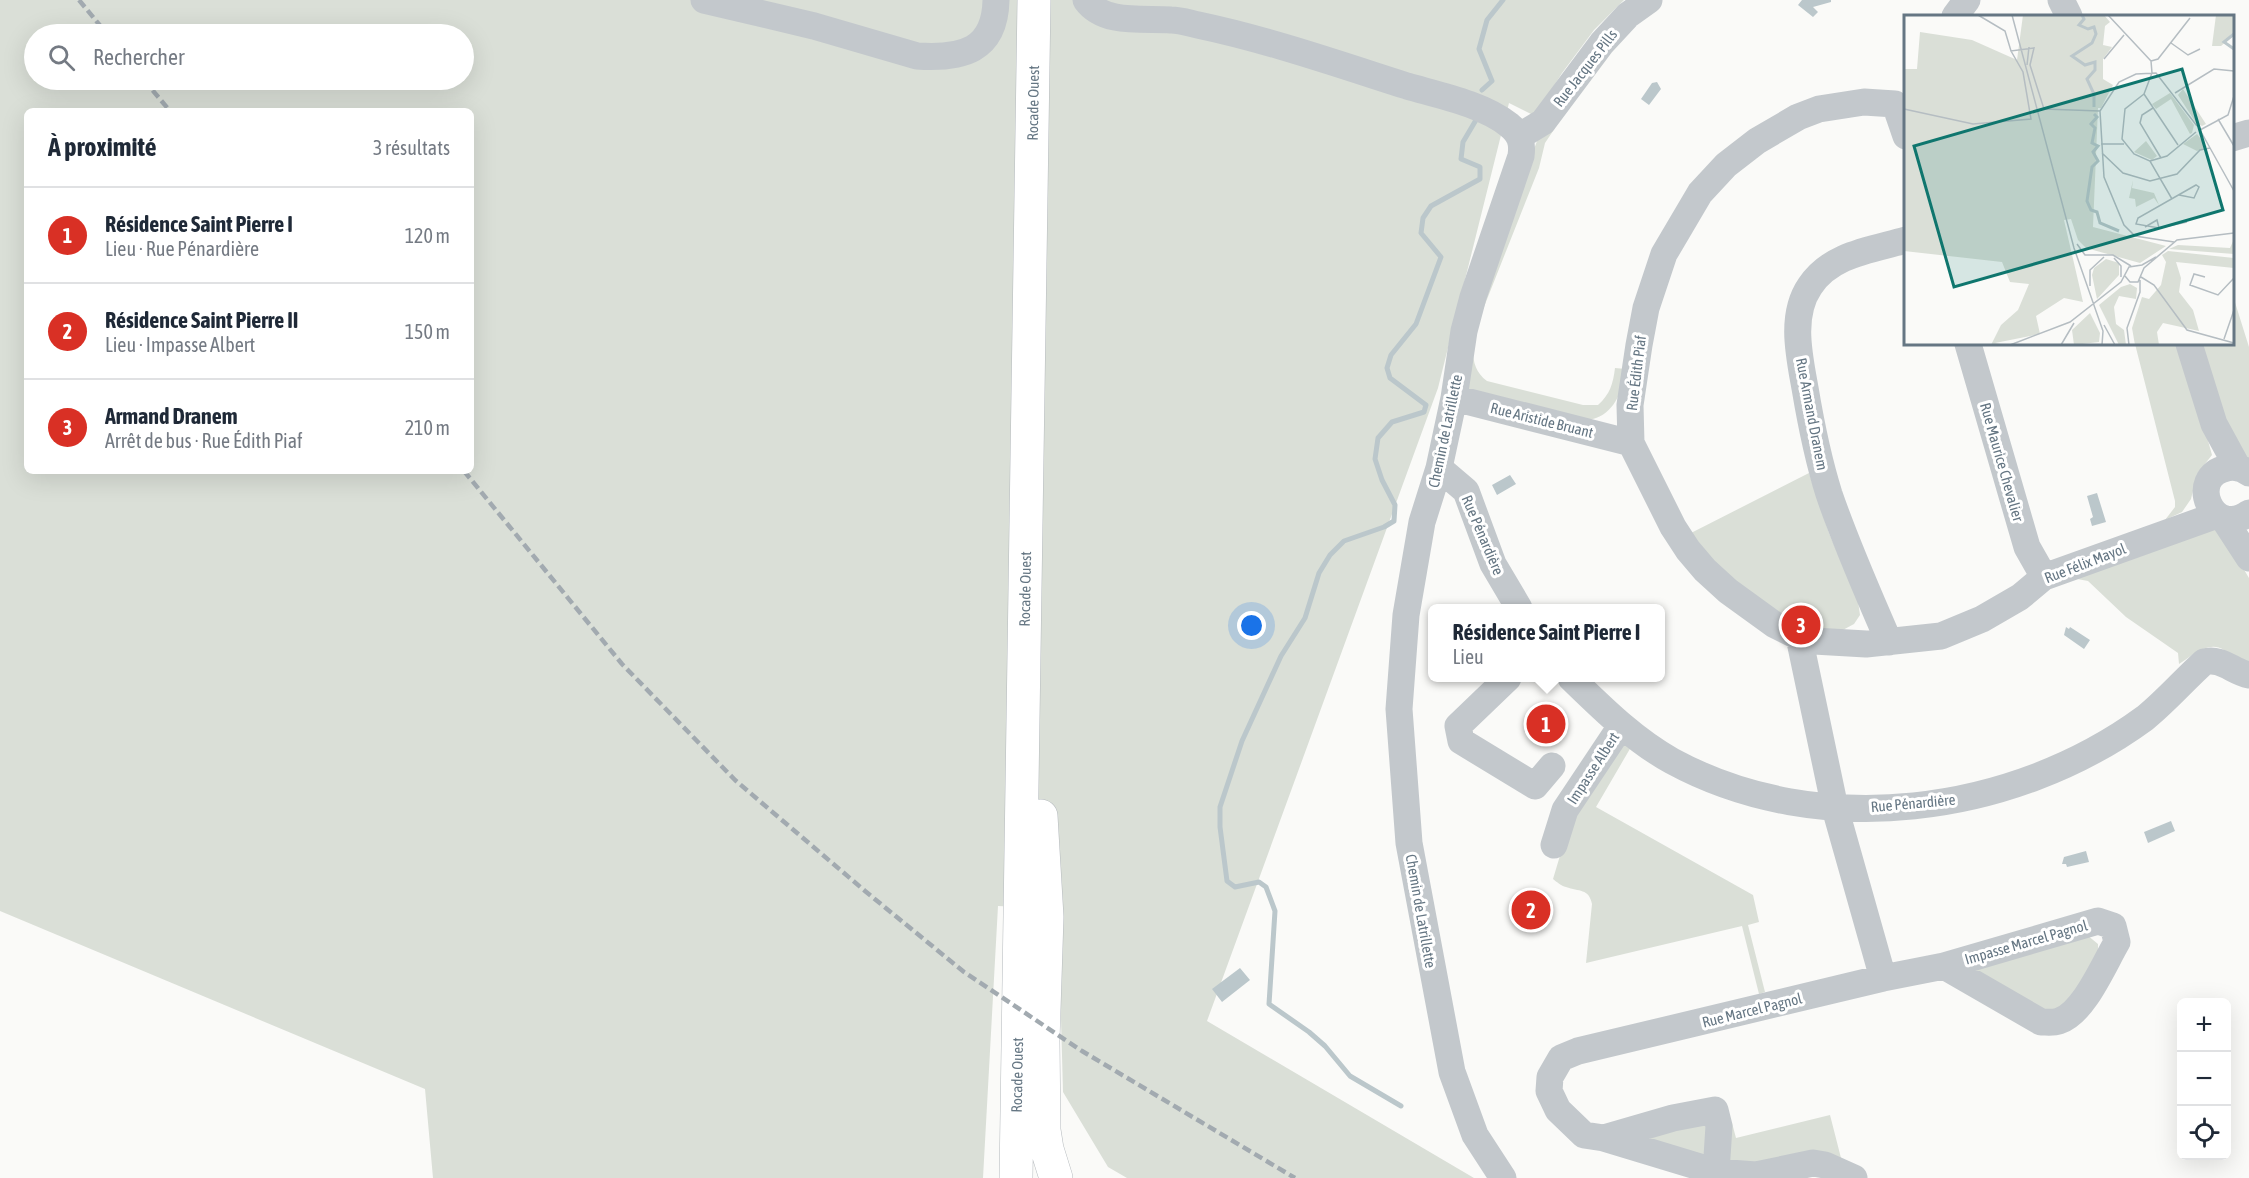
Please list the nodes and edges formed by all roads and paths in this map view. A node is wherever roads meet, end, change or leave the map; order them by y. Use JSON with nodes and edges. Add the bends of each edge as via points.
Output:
{"nodes":[{"id":1,"x":704,"y":0,"type":"edge"},
{"id":2,"x":996,"y":0,"type":"edge"},
{"id":3,"x":1034,"y":0,"type":"edge"},
{"id":4,"x":1086,"y":0,"type":"edge"},
{"id":5,"x":1649,"y":0,"type":"edge"},
{"id":6,"x":1967,"y":0,"type":"edge"},
{"id":7,"x":2061,"y":0,"type":"edge"},
{"id":8,"x":1956,"y":15,"type":"edge"},
{"id":9,"x":2068,"y":15,"type":"edge"},
{"id":10,"x":1034,"y":50,"type":"junction"},
{"id":11,"x":1900,"y":96,"type":"edge"},
{"id":12,"x":1904,"y":128,"type":"edge"},
{"id":13,"x":2249,"y":133,"type":"edge"},
{"id":14,"x":1520,"y":136,"type":"junction"},
{"id":15,"x":2234,"y":137,"type":"edge"},
{"id":16,"x":1904,"y":240,"type":"edge"},
{"id":17,"x":1968,"y":345,"type":"edge"},
{"id":18,"x":2190,"y":345,"type":"edge"},
{"id":19,"x":1454,"y":398,"type":"junction"},
{"id":20,"x":1631,"y":443,"type":"junction"},
{"id":21,"x":1439,"y":468,"type":"junction"},
{"id":22,"x":2225,"y":490,"type":"edge"},
{"id":23,"x":2249,"y":513,"type":"edge"},
{"id":24,"x":2249,"y":558,"type":"edge"},
{"id":25,"x":2044,"y":577,"type":"junction"},
{"id":26,"x":1516,"y":604,"type":"edge"},
{"id":27,"x":1798,"y":636,"type":"junction"},
{"id":28,"x":1889,"y":642,"type":"junction"},
{"id":29,"x":2249,"y":675,"type":"edge"},
{"id":30,"x":1504,"y":682,"type":"edge"},
{"id":31,"x":1575,"y":682,"type":"edge"},
{"id":32,"x":1621,"y":726,"type":"junction"},
{"id":33,"x":1551,"y":766,"type":"dead end"},
{"id":34,"x":1835,"y":808,"type":"junction"},
{"id":35,"x":1554,"y":845,"type":"dead end"},
{"id":36,"x":1944,"y":966,"type":"junction"},
{"id":37,"x":1883,"y":978,"type":"junction"},
{"id":38,"x":1604,"y":1138,"type":"junction"},
{"id":39,"x":1716,"y":1172,"type":"junction"},
{"id":40,"x":1016,"y":1178,"type":"edge"},
{"id":41,"x":1056,"y":1178,"type":"edge"},
{"id":42,"x":1503,"y":1178,"type":"edge"},
{"id":43,"x":1854,"y":1178,"type":"edge"}],
"edges":[{"from":1,"to":2,"type":"street","via":[[928,57],[968,51],[981,44],[996,16]]},
{"from":3,"to":10,"type":"main road","name":"Rocade Ouest"},
{"from":4,"to":14,"type":"street","via":[[1100,13],[1209,27],[1342,65],[1493,115]]},
{"from":5,"to":14,"type":"street","name":"Rue Jacques Pills","via":[[1628,15],[1602,43],[1543,122]]},
{"from":6,"to":8,"type":"street"},
{"from":7,"to":9,"type":"street"},
{"from":10,"to":40,"type":"main road","name":"Rocade Ouest"},
{"from":10,"to":41,"type":"main road","via":[[1046,192],[1039,641],[1040,787],[1047,917],[1043,1116]]},
{"from":11,"to":12,"type":"street"},
{"from":11,"to":20,"type":"street","name":"Rue Édith Piaf","via":[[1819,109],[1798,117],[1740,152],[1700,193],[1664,254],[1646,308],[1630,405]]},
{"from":13,"to":15,"type":"street"},
{"from":14,"to":19,"type":"street","name":"Chemin de Latrillette","via":[[1521,156],[1464,331]]},
{"from":16,"to":28,"type":"street","name":"Rue Armand Dranem","via":[[1844,257],[1830,265],[1804,296],[1798,323],[1801,367],[1820,462],[1843,533]]},
{"from":17,"to":25,"type":"street","name":"Rue Maurice Chevalier","via":[[2027,547]]},
{"from":18,"to":22,"type":"street","via":[[2214,424]]},
{"from":19,"to":20,"type":"street","name":"Rue Aristide Bruant"},
{"from":19,"to":21,"type":"street","name":"Chemin de Latrillette"},
{"from":20,"to":27,"type":"street","name":"Rue Édith Piaf","via":[[1673,527],[1705,570],[1755,611]]},
{"from":21,"to":26,"type":"street","name":"Rue Pénardière","via":[[1466,491],[1493,564]]},
{"from":21,"to":42,"type":"street","name":"Chemin de Latrillette","via":[[1422,522],[1401,661],[1399,709],[1409,843],[1452,1072],[1475,1135]]},
{"from":22,"to":23,"type":"street","name":"Rue Félix Mayol","via":[[2235,519]]},
{"from":22,"to":24,"type":"street"},
{"from":22,"to":25,"type":"street","name":"Rue Félix Mayol","via":[[2170,532]]},
{"from":25,"to":28,"type":"street","name":"Rue Félix Mayol","via":[[2020,597],[1982,619],[1941,636]]},
{"from":27,"to":28,"type":"street","name":"Rue Félix Mayol","via":[[1831,643]]},
{"from":27,"to":34,"type":"street"},
{"from":29,"to":34,"type":"street","name":"Rue Pénardière","via":[[2220,661],[2204,662],[2144,718],[2096,749],[2007,789],[1947,802]]},
{"from":30,"to":33,"type":"street","via":[[1458,726],[1461,741],[1535,786]]},
{"from":31,"to":32,"type":"street","name":"Rue Pénardière"},
{"from":32,"to":34,"type":"street","name":"Rue Pénardière","via":[[1670,760],[1710,780],[1797,803]]},
{"from":32,"to":35,"type":"street","name":"Impasse Albert","via":[[1565,810]]},
{"from":34,"to":37,"type":"street"},
{"from":36,"to":36,"type":"street","name":"Impasse Marcel Pagnol","via":[[2098,921],[2113,926],[2117,942],[2081,1005],[2052,1022],[2041,1022]]},
{"from":36,"to":37,"type":"street","name":"Impasse Marcel Pagnol"},
{"from":37,"to":38,"type":"street","name":"Rue Marcel Pagnol","via":[[1578,1051],[1561,1059],[1550,1077],[1557,1110],[1584,1135]]},
{"from":38,"to":39,"type":"street","name":"Rue Marcel Pagnol"},
{"from":38,"to":39,"type":"street","via":[[1715,1110],[1719,1126]]},
{"from":39,"to":43,"type":"street","name":"Rue Marcel Pagnol","via":[[1756,1175],[1814,1163]]}]}
